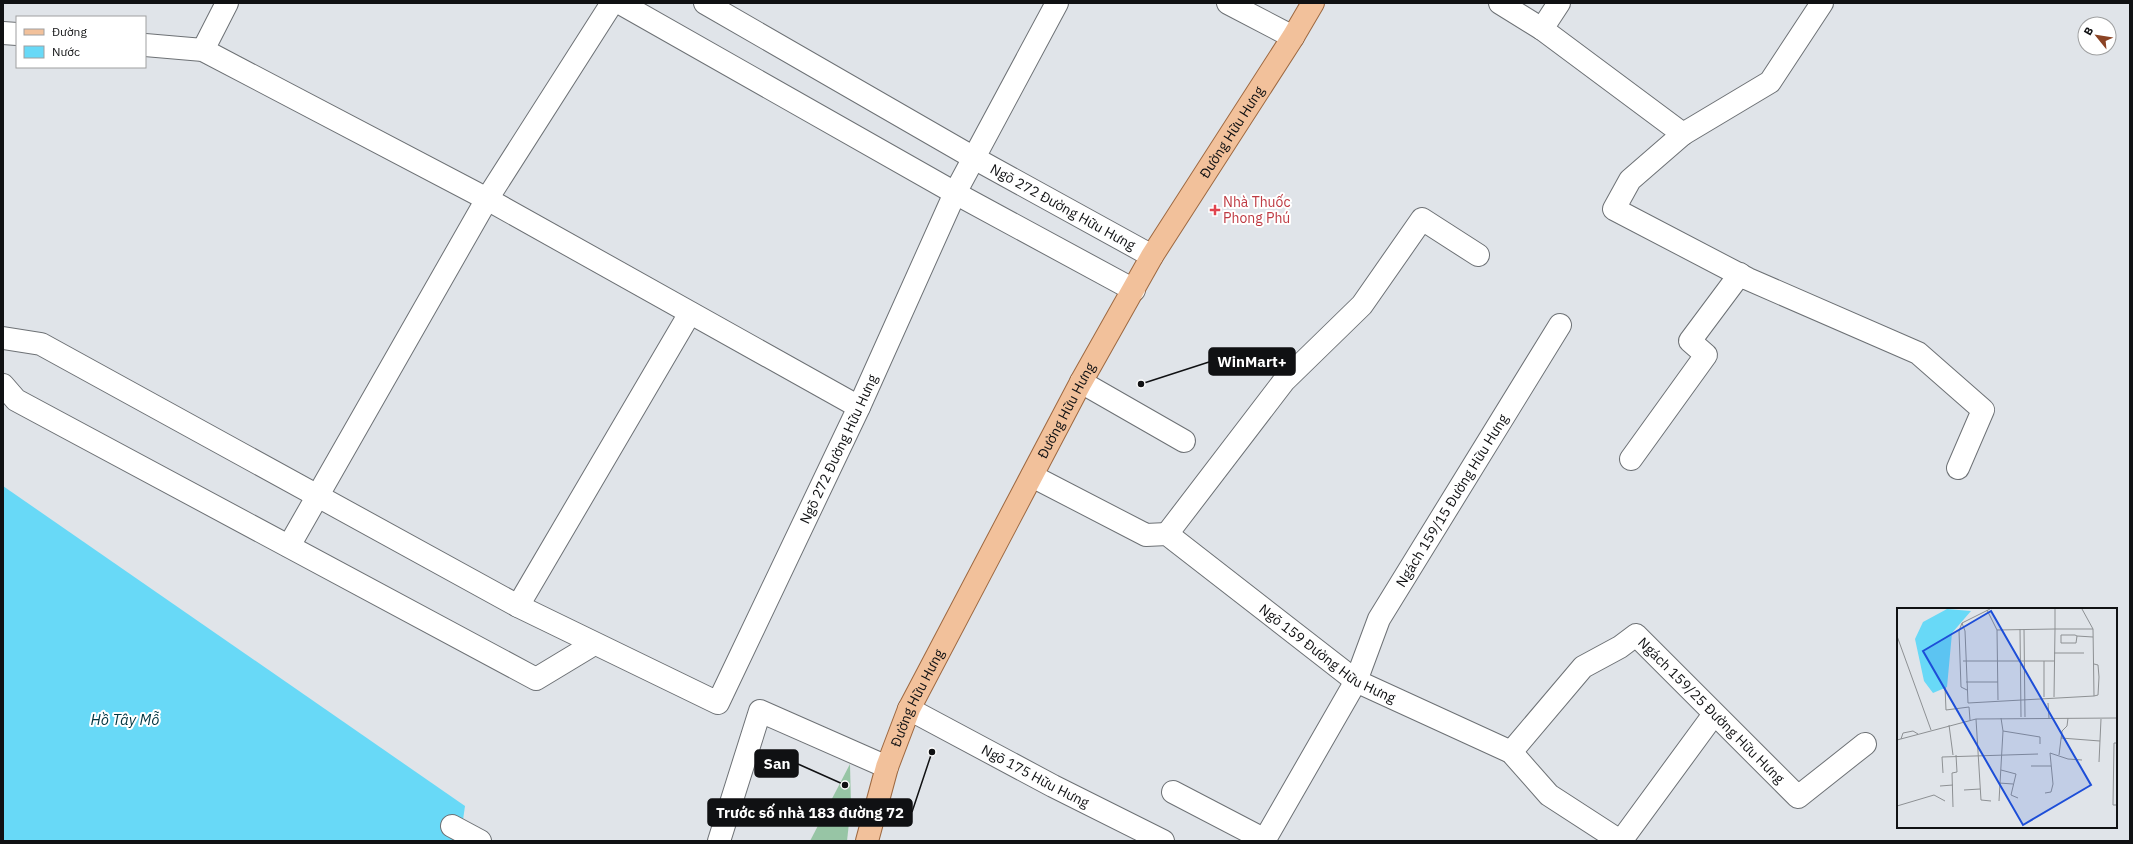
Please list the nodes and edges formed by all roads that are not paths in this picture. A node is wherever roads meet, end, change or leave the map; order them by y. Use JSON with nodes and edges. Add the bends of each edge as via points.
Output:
{"nodes":[{"id":1,"x":227,"y":3,"type":"edge"},
{"id":2,"x":612,"y":3,"type":"edge"},
{"id":3,"x":620,"y":3,"type":"edge"},
{"id":4,"x":705,"y":3,"type":"edge"},
{"id":5,"x":1057,"y":3,"type":"edge"},
{"id":6,"x":1228,"y":3,"type":"edge"},
{"id":7,"x":1313,"y":3,"type":"edge"},
{"id":8,"x":1500,"y":3,"type":"edge"},
{"id":9,"x":1559,"y":3,"type":"edge"},
{"id":10,"x":1822,"y":3,"type":"edge"},
{"id":11,"x":1542,"y":29,"type":"junction"},
{"id":12,"x":3,"y":33,"type":"edge"},
{"id":13,"x":16,"y":34,"type":"edge"},
{"id":14,"x":1293,"y":37,"type":"junction"},
{"id":15,"x":146,"y":45,"type":"edge"},
{"id":16,"x":203,"y":50,"type":"junction"},
{"id":17,"x":1683,"y":134,"type":"junction"},
{"id":18,"x":974,"y":158,"type":"junction"},
{"id":19,"x":955,"y":193,"type":"junction"},
{"id":20,"x":487,"y":199,"type":"junction"},
{"id":21,"x":1478,"y":255,"type":"dead end"},
{"id":22,"x":1152,"y":256,"type":"junction"},
{"id":23,"x":1740,"y":274,"type":"junction"},
{"id":24,"x":1134,"y":290,"type":"junction"},
{"id":25,"x":690,"y":313,"type":"junction"},
{"id":26,"x":1560,"y":325,"type":"dead end"},
{"id":27,"x":3,"y":338,"type":"edge"},
{"id":28,"x":1081,"y":382,"type":"junction"},
{"id":29,"x":3,"y":385,"type":"edge"},
{"id":30,"x":859,"y":407,"type":"junction"},
{"id":31,"x":1184,"y":441,"type":"dead end"},
{"id":32,"x":1630,"y":459,"type":"dead end"},
{"id":33,"x":1958,"y":468,"type":"dead end"},
{"id":34,"x":1032,"y":476,"type":"junction"},
{"id":35,"x":318,"y":497,"type":"junction"},
{"id":36,"x":1167,"y":534,"type":"junction"},
{"id":37,"x":288,"y":546,"type":"junction"},
{"id":38,"x":518,"y":606,"type":"junction"},
{"id":39,"x":594,"y":644,"type":"junction"},
{"id":40,"x":1356,"y":681,"type":"junction"},
{"id":41,"x":909,"y":709,"type":"junction"},
{"id":42,"x":1709,"y":721,"type":"dead end"},
{"id":43,"x":1864,"y":744,"type":"dead end"},
{"id":44,"x":1511,"y":752,"type":"junction"},
{"id":45,"x":888,"y":767,"type":"junction"},
{"id":46,"x":1173,"y":792,"type":"dead end"},
{"id":47,"x":452,"y":826,"type":"dead end"},
{"id":48,"x":1264,"y":840,"type":"edge"},
{"id":49,"x":480,"y":841,"type":"edge"},
{"id":50,"x":719,"y":841,"type":"edge"},
{"id":51,"x":867,"y":841,"type":"edge"},
{"id":52,"x":1163,"y":841,"type":"edge"},
{"id":53,"x":1620,"y":841,"type":"edge"}],
"edges":[{"from":1,"to":16,"type":"street"},
{"from":2,"to":20,"type":"street"},
{"from":3,"to":19,"type":"street"},
{"from":4,"to":18,"type":"street"},
{"from":5,"to":18,"type":"street","name":"Ngõ 272 Đường Hữu Hưng"},
{"from":6,"to":14,"type":"street"},
{"from":7,"to":14,"type":"main road","name":"Đường Hữu Hưng"},
{"from":8,"to":11,"type":"street"},
{"from":9,"to":11,"type":"street"},
{"from":10,"to":17,"type":"street","via":[[1770,82]]},
{"from":11,"to":17,"type":"street"},
{"from":12,"to":13,"type":"street"},
{"from":14,"to":22,"type":"main road","name":"Đường Hữu Hưng"},
{"from":15,"to":16,"type":"street"},
{"from":16,"to":20,"type":"street"},
{"from":17,"to":23,"type":"street","via":[[1630,180],[1614,209]]},
{"from":18,"to":19,"type":"street","name":"Ngõ 272 Đường Hữu Hưng"},
{"from":18,"to":22,"type":"street","name":"Ngõ 272 Đường Hữu Hưng"},
{"from":19,"to":24,"type":"street"},
{"from":19,"to":30,"type":"street","name":"Ngõ 272 Đường Hữu Hưng"},
{"from":20,"to":25,"type":"street"},
{"from":20,"to":35,"type":"street"},
{"from":21,"to":36,"type":"street","via":[[1422,219],[1362,305],[1284,380]]},
{"from":22,"to":24,"type":"main road","name":"Đường Hữu Hưng"},
{"from":23,"to":32,"type":"street","via":[[1690,341],[1706,355]]},
{"from":23,"to":33,"type":"street","via":[[1918,353],[1983,410]]},
{"from":24,"to":28,"type":"main road","name":"Đường Hữu Hưng"},
{"from":25,"to":30,"type":"street"},
{"from":25,"to":38,"type":"street"},
{"from":26,"to":40,"type":"street","name":"Ngách 159/15 Đường Hữu Hưng","via":[[1379,619]]},
{"from":27,"to":35,"type":"street","via":[[41,344]]},
{"from":28,"to":31,"type":"street"},
{"from":28,"to":34,"type":"main road","name":"Đường Hữu Hưng"},
{"from":29,"to":37,"type":"street","via":[[16,400]]},
{"from":30,"to":39,"type":"street","name":"Ngõ 272 Đường Hữu Hưng","via":[[718,703]]},
{"from":34,"to":36,"type":"street","via":[[1146,535]]},
{"from":34,"to":41,"type":"main road","name":"Đường Hữu Hưng"},
{"from":35,"to":37,"type":"street"},
{"from":35,"to":38,"type":"street"},
{"from":36,"to":40,"type":"street","name":"Ngõ 159 Đường Hữu Hưng"},
{"from":37,"to":39,"type":"street","via":[[536,679]]},
{"from":38,"to":39,"type":"street"},
{"from":40,"to":44,"type":"street","name":"Ngõ 159 Đường Hữu Hưng"},
{"from":40,"to":48,"type":"street","name":"Ngách 159/15 Đường Hữu Hưng"},
{"from":41,"to":45,"type":"main road","name":"Đường Hữu Hưng"},
{"from":41,"to":52,"type":"street","name":"Ngõ 175 Hữu Hưng"},
{"from":42,"to":53,"type":"street"},
{"from":43,"to":44,"type":"street","name":"Ngách 159/25 Đường Hữu Hưng","via":[[1798,797],[1636,635],[1620,647],[1583,667]]},
{"from":44,"to":53,"type":"street","name":"Ngõ 159 Đường Hữu Hưng","via":[[1549,795]]},
{"from":45,"to":50,"type":"street","via":[[760,711]]},
{"from":45,"to":51,"type":"main road","name":"Đường Hữu Hưng"},
{"from":46,"to":48,"type":"street"},
{"from":47,"to":49,"type":"street"}]}
